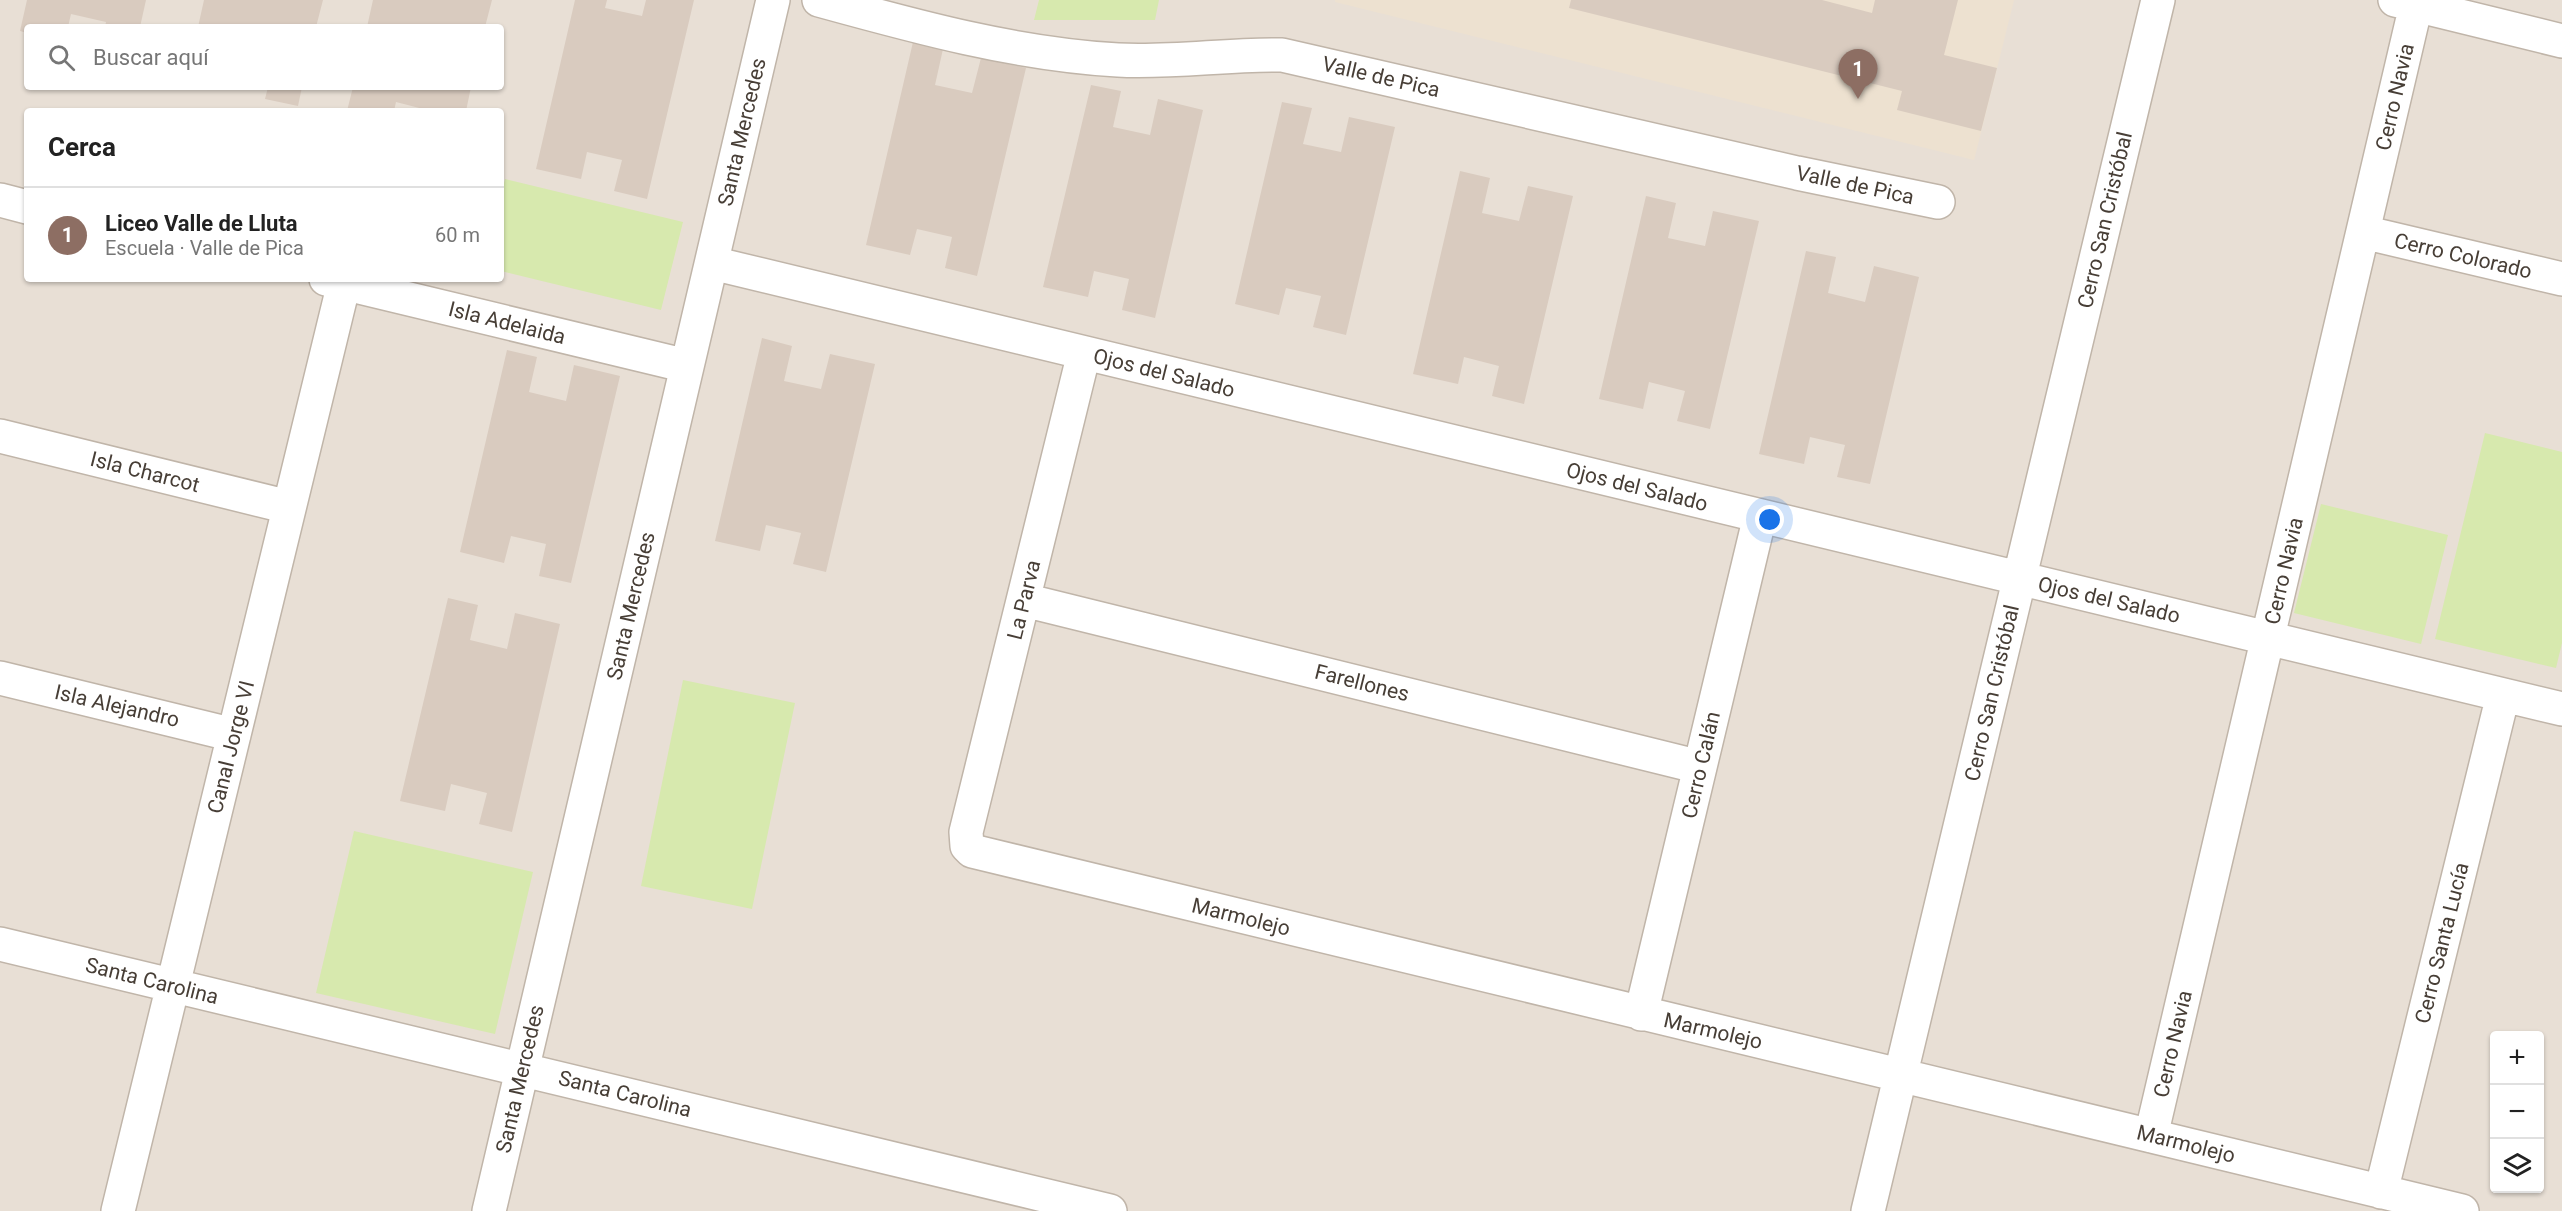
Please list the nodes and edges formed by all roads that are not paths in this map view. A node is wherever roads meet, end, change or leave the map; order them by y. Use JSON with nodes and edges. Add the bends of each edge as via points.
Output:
{"nodes":[{"id":1,"x":773,"y":0,"type":"edge"},
{"id":2,"x":819,"y":0,"type":"edge"},
{"id":3,"x":2158,"y":0,"type":"edge"},
{"id":4,"x":2405,"y":3,"type":"edge"},
{"id":5,"x":2562,"y":41,"type":"edge"},
{"id":6,"x":0,"y":200,"type":"edge"},
{"id":7,"x":1938,"y":202,"type":"dead end"},
{"id":8,"x":24,"y":206,"type":"edge"},
{"id":9,"x":2363,"y":232,"type":"junction"},
{"id":10,"x":712,"y":263,"type":"junction"},
{"id":11,"x":2562,"y":279,"type":"edge"},
{"id":12,"x":335,"y":282,"type":"edge"},
{"id":13,"x":339,"y":282,"type":"edge"},
{"id":14,"x":1084,"y":353,"type":"junction"},
{"id":15,"x":687,"y":366,"type":"junction"},
{"id":16,"x":0,"y":436,"type":"edge"},
{"id":17,"x":289,"y":507,"type":"junction"},
{"id":18,"x":1760,"y":516,"type":"junction"},
{"id":19,"x":2019,"y":579,"type":"junction"},
{"id":20,"x":1024,"y":600,"type":"junction"},
{"id":21,"x":2268,"y":638,"type":"junction"},
{"id":22,"x":0,"y":678,"type":"edge"},
{"id":23,"x":2503,"y":695,"type":"junction"},
{"id":24,"x":2562,"y":709,"type":"edge"},
{"id":25,"x":234,"y":735,"type":"junction"},
{"id":26,"x":1700,"y":767,"type":"junction"},
{"id":27,"x":967,"y":846,"type":"joint"},
{"id":28,"x":0,"y":944,"type":"edge"},
{"id":29,"x":172,"y":986,"type":"junction"},
{"id":30,"x":1641,"y":1014,"type":"junction"},
{"id":31,"x":523,"y":1070,"type":"junction"},
{"id":32,"x":1900,"y":1076,"type":"junction"},
{"id":33,"x":2151,"y":1136,"type":"junction"},
{"id":34,"x":2381,"y":1192,"type":"junction"},
{"id":35,"x":118,"y":1211,"type":"edge"},
{"id":36,"x":489,"y":1211,"type":"edge"},
{"id":37,"x":1110,"y":1211,"type":"edge"},
{"id":38,"x":1868,"y":1211,"type":"edge"},
{"id":39,"x":2462,"y":1211,"type":"edge"}],
"edges":[{"from":1,"to":10,"type":"street","name":"Santa Mercedes"},
{"from":2,"to":7,"type":"street","name":"Valle de Pica","via":[[959,38],[1088,58],[1292,56]]},
{"from":3,"to":19,"type":"street","name":"Cerro San Cristóbal"},
{"from":4,"to":5,"type":"street"},
{"from":4,"to":9,"type":"street","name":"Cerro Navia"},
{"from":6,"to":8,"type":"street"},
{"from":9,"to":11,"type":"street","name":"Cerro Colorado"},
{"from":9,"to":21,"type":"street","name":"Cerro Navia"},
{"from":10,"to":14,"type":"street","name":"Ojos del Salado"},
{"from":10,"to":15,"type":"street","name":"Santa Mercedes"},
{"from":12,"to":17,"type":"street","name":"Canal Jorge VI"},
{"from":13,"to":15,"type":"street","name":"Isla Adelaida"},
{"from":14,"to":18,"type":"street","name":"Ojos del Salado"},
{"from":14,"to":20,"type":"street","name":"La Parva"},
{"from":15,"to":31,"type":"street","name":"Santa Mercedes"},
{"from":16,"to":17,"type":"street","name":"Isla Charcot"},
{"from":17,"to":25,"type":"street","name":"Canal Jorge VI"},
{"from":18,"to":19,"type":"street","name":"Ojos del Salado"},
{"from":18,"to":26,"type":"street","name":"Cerro Calán"},
{"from":19,"to":21,"type":"street","name":"Ojos del Salado"},
{"from":19,"to":32,"type":"street","name":"Cerro San Cristóbal"},
{"from":20,"to":26,"type":"street","name":"Farellones"},
{"from":20,"to":27,"type":"street","name":"La Parva","via":[[966,832]]},
{"from":21,"to":23,"type":"street","name":"Ojos del Salado"},
{"from":21,"to":33,"type":"street","name":"Cerro Navia"},
{"from":22,"to":25,"type":"street","name":"Isla Alejandro"},
{"from":23,"to":24,"type":"street","name":"Ojos del Salado"},
{"from":23,"to":34,"type":"street","name":"Cerro Santa Lucía"},
{"from":25,"to":29,"type":"street","name":"Canal Jorge VI"},
{"from":26,"to":30,"type":"street","name":"Cerro Calán"},
{"from":27,"to":30,"type":"street","name":"Marmolejo","via":[[989,857]]},
{"from":28,"to":29,"type":"street","name":"Santa Carolina"},
{"from":29,"to":31,"type":"street","name":"Santa Carolina"},
{"from":29,"to":35,"type":"street","name":"Canal Jorge VI"},
{"from":30,"to":32,"type":"street","name":"Marmolejo"},
{"from":31,"to":36,"type":"street","name":"Santa Mercedes"},
{"from":31,"to":37,"type":"street","name":"Santa Carolina"},
{"from":32,"to":33,"type":"street","name":"Marmolejo"},
{"from":32,"to":38,"type":"street","name":"Cerro San Cristóbal"},
{"from":33,"to":34,"type":"street","name":"Marmolejo"},
{"from":34,"to":39,"type":"street","name":"Marmolejo"}]}
